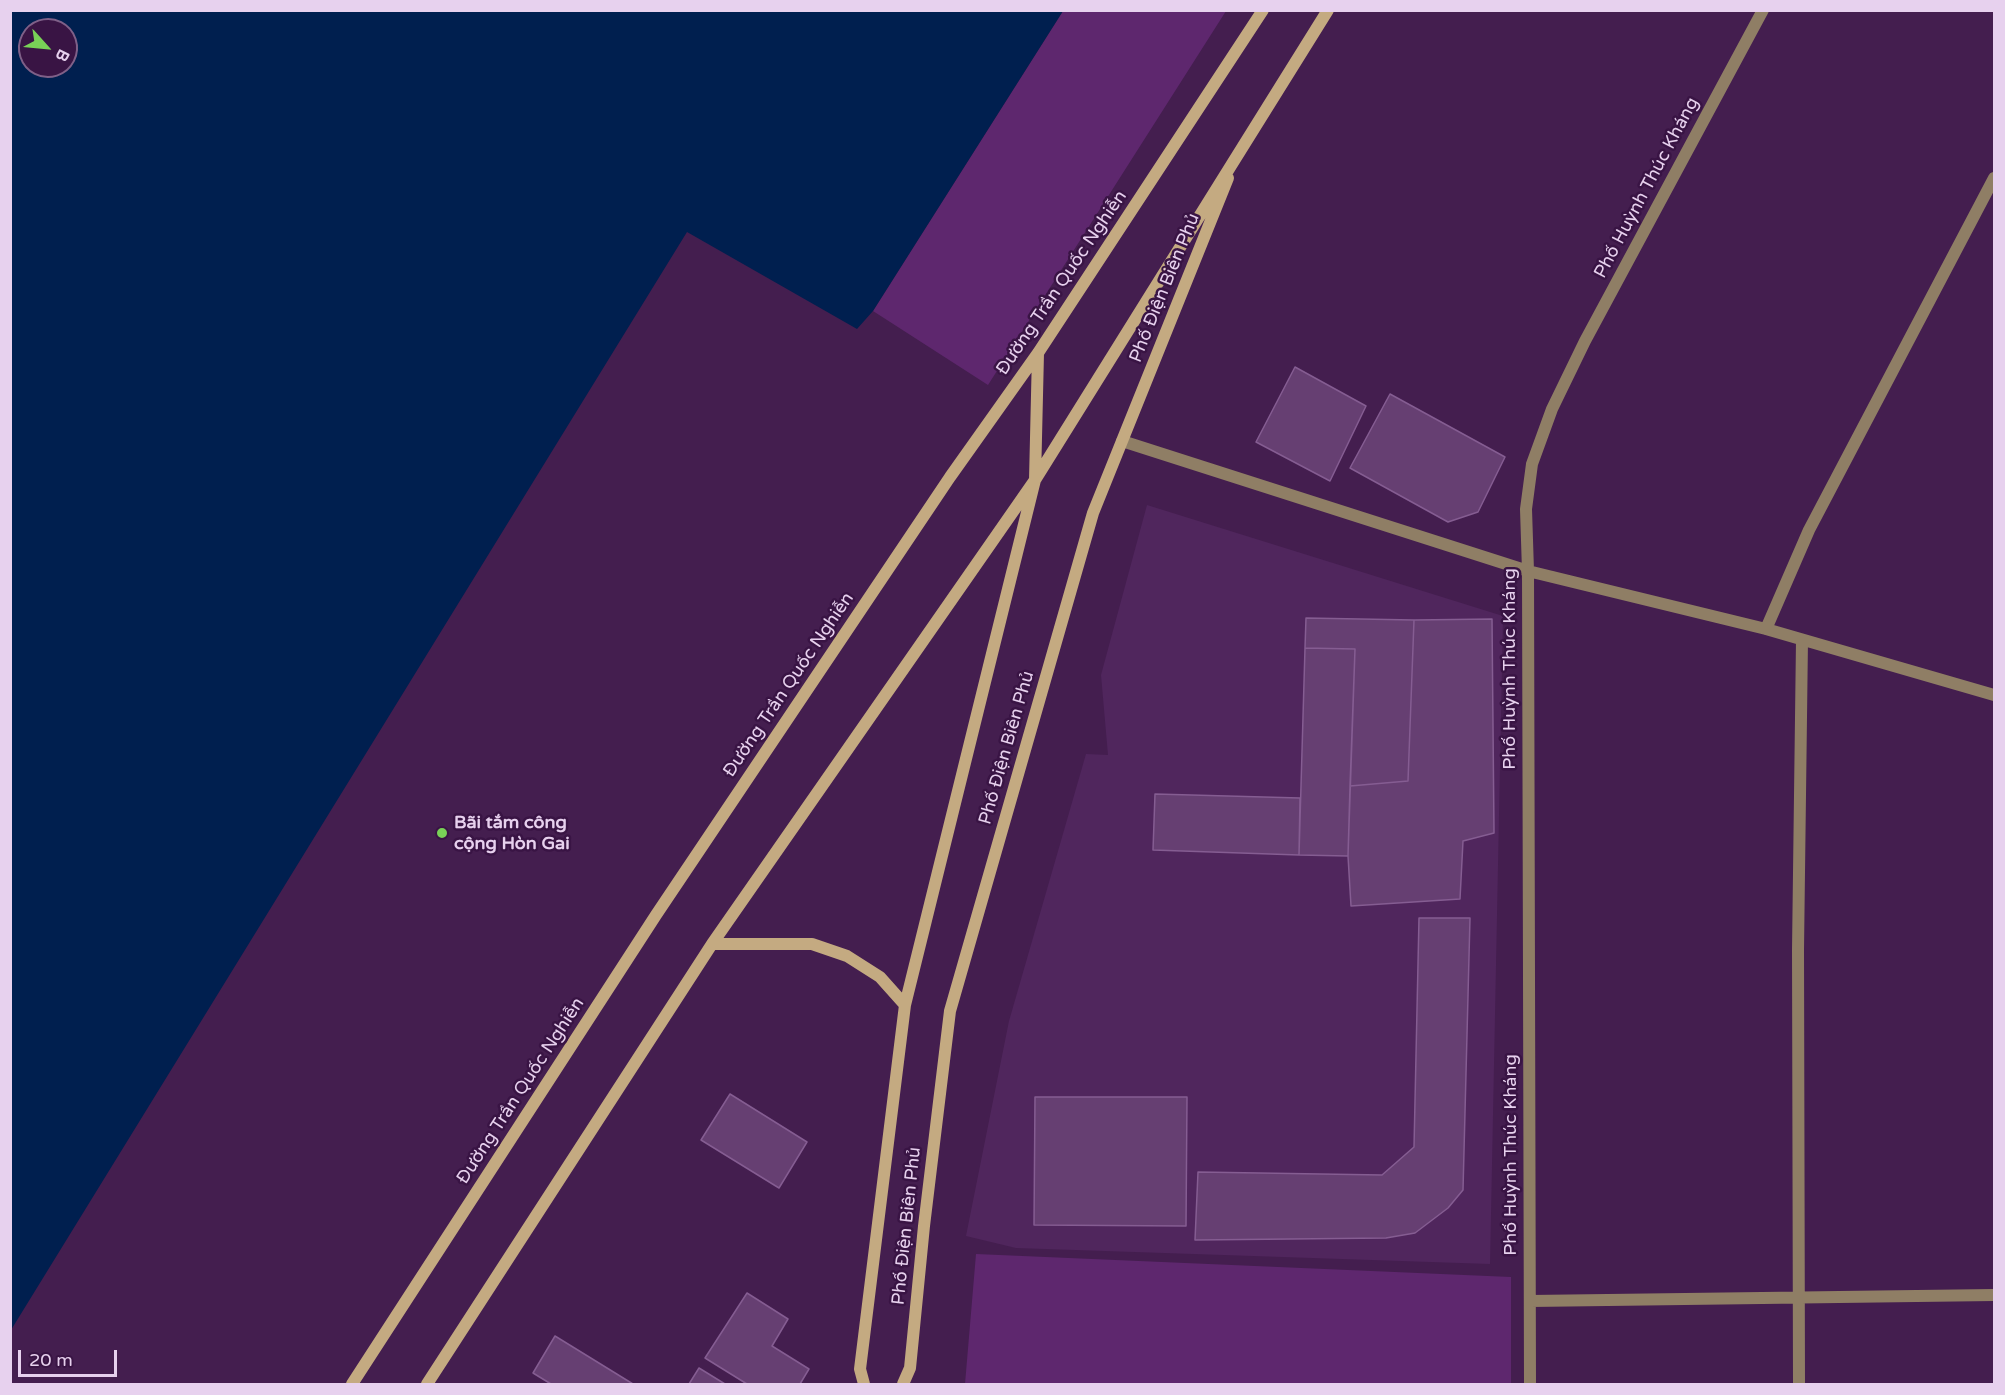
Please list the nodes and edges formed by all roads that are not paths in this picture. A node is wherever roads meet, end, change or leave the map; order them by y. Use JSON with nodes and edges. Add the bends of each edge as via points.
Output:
{"nodes":[{"id":1,"x":1263,"y":10,"type":"edge"},
{"id":2,"x":1328,"y":10,"type":"edge"},
{"id":3,"x":1763,"y":10,"type":"edge"},
{"id":4,"x":1241,"y":147,"type":"junction"},
{"id":5,"x":1995,"y":178,"type":"edge"},
{"id":6,"x":1038,"y":353,"type":"junction"},
{"id":7,"x":1122,"y":441,"type":"junction"},
{"id":8,"x":1035,"y":480,"type":"junction"},
{"id":9,"x":1528,"y":571,"type":"junction"},
{"id":10,"x":1766,"y":629,"type":"junction"},
{"id":11,"x":1802,"y":640,"type":"junction"},
{"id":12,"x":1995,"y":695,"type":"edge"},
{"id":13,"x":712,"y":944,"type":"junction"},
{"id":14,"x":905,"y":1005,"type":"junction"},
{"id":15,"x":1995,"y":1295,"type":"edge"},
{"id":16,"x":1799,"y":1297,"type":"junction"},
{"id":17,"x":1530,"y":1300,"type":"junction"},
{"id":18,"x":352,"y":1384,"type":"edge"},
{"id":19,"x":427,"y":1384,"type":"edge"},
{"id":20,"x":864,"y":1384,"type":"edge"},
{"id":21,"x":903,"y":1384,"type":"edge"},
{"id":22,"x":1530,"y":1384,"type":"edge"},
{"id":23,"x":1798,"y":1384,"type":"edge"}],
"edges":[{"from":1,"to":6,"type":"main road","name":"Đường Trần Quốc Nghiễn"},
{"from":2,"to":4,"type":"main road"},
{"from":3,"to":9,"type":"street","name":"Phố Huỳnh Thúc Kháng","via":[[1552,409],[1532,464],[1526,509]]},
{"from":4,"to":7,"type":"main road","name":"Phố Điện Biên Phủ"},
{"from":4,"to":8,"type":"main road"},
{"from":5,"to":10,"type":"street","via":[[1809,530]]},
{"from":6,"to":8,"type":"main road"},
{"from":6,"to":18,"type":"main road","name":"Đường Trần Quốc Nghiễn","via":[[950,477],[656,915]]},
{"from":7,"to":9,"type":"street"},
{"from":7,"to":21,"type":"main road","name":"Phố Điện Biên Phủ","via":[[1093,513],[950,1011],[910,1368]]},
{"from":8,"to":13,"type":"main road"},
{"from":8,"to":14,"type":"main road","name":"Phố Điện Biên Phủ"},
{"from":9,"to":10,"type":"street"},
{"from":9,"to":17,"type":"street","name":"Phố Huỳnh Thúc Kháng"},
{"from":10,"to":11,"type":"street"},
{"from":11,"to":12,"type":"street"},
{"from":11,"to":16,"type":"street"},
{"from":13,"to":14,"type":"main road","via":[[812,944],[847,956],[880,976]]},
{"from":13,"to":19,"type":"main road"},
{"from":14,"to":20,"type":"main road","name":"Phố Điện Biên Phủ","via":[[860,1369]]},
{"from":15,"to":16,"type":"street"},
{"from":16,"to":17,"type":"street"},
{"from":16,"to":23,"type":"street"},
{"from":17,"to":22,"type":"street","name":"Phố Huỳnh Thúc Kháng"}]}
